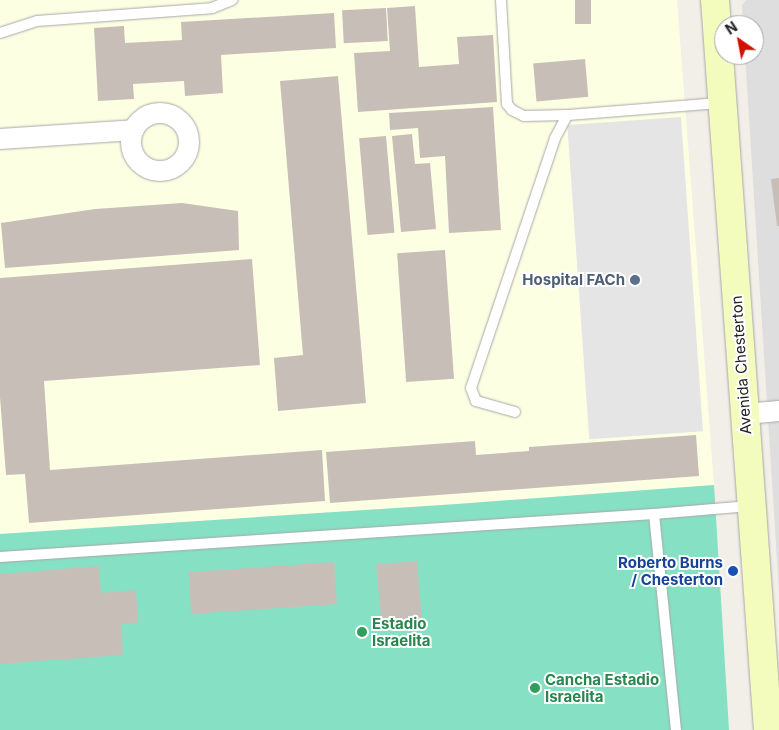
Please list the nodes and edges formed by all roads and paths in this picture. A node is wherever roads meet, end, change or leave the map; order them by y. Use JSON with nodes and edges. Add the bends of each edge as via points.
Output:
{"nodes":[{"id":1,"x":232,"y":0,"type":"edge"},
{"id":2,"x":501,"y":0,"type":"edge"},
{"id":3,"x":715,"y":1,"type":"edge"},
{"id":4,"x":0,"y":33,"type":"edge"},
{"id":5,"x":722,"y":103,"type":"junction"},
{"id":6,"x":567,"y":115,"type":"junction"},
{"id":7,"x":134,"y":130,"type":"junction"},
{"id":8,"x":0,"y":139,"type":"edge"},
{"id":9,"x":515,"y":412,"type":"dead end"},
{"id":10,"x":779,"y":412,"type":"edge"},
{"id":11,"x":745,"y":414,"type":"junction"},
{"id":12,"x":751,"y":506,"type":"junction"},
{"id":13,"x":654,"y":514,"type":"junction"},
{"id":14,"x":0,"y":556,"type":"edge"},
{"id":15,"x":770,"y":643,"type":"edge"},
{"id":16,"x":676,"y":730,"type":"edge"},
{"id":17,"x":768,"y":730,"type":"edge"}],
"edges":[{"from":1,"to":4,"type":"lane","via":[[212,8],[37,21]]},
{"from":2,"to":6,"type":"lane","via":[[507,104],[524,116]]},
{"from":3,"to":5,"type":"main road","name":"Avenida Chesterton"},
{"from":5,"to":6,"type":"lane"},
{"from":5,"to":11,"type":"main road","name":"Avenida Chesterton"},
{"from":6,"to":9,"type":"lane","via":[[555,138],[471,388],[476,402]]},
{"from":7,"to":7,"type":"street","via":[[132,149],[137,160],[168,178],[188,150],[189,140],[180,121],[161,113],[142,120]]},
{"from":7,"to":8,"type":"street"},
{"from":10,"to":11,"type":"street"},
{"from":11,"to":12,"type":"main road","name":"Avenida Chesterton"},
{"from":12,"to":13,"type":"lane"},
{"from":12,"to":15,"type":"main road","name":"Avenida Chesterton"},
{"from":13,"to":14,"type":"lane"},
{"from":13,"to":16,"type":"lane"},
{"from":15,"to":17,"type":"main road","name":"Avenida Chesterton"}]}
